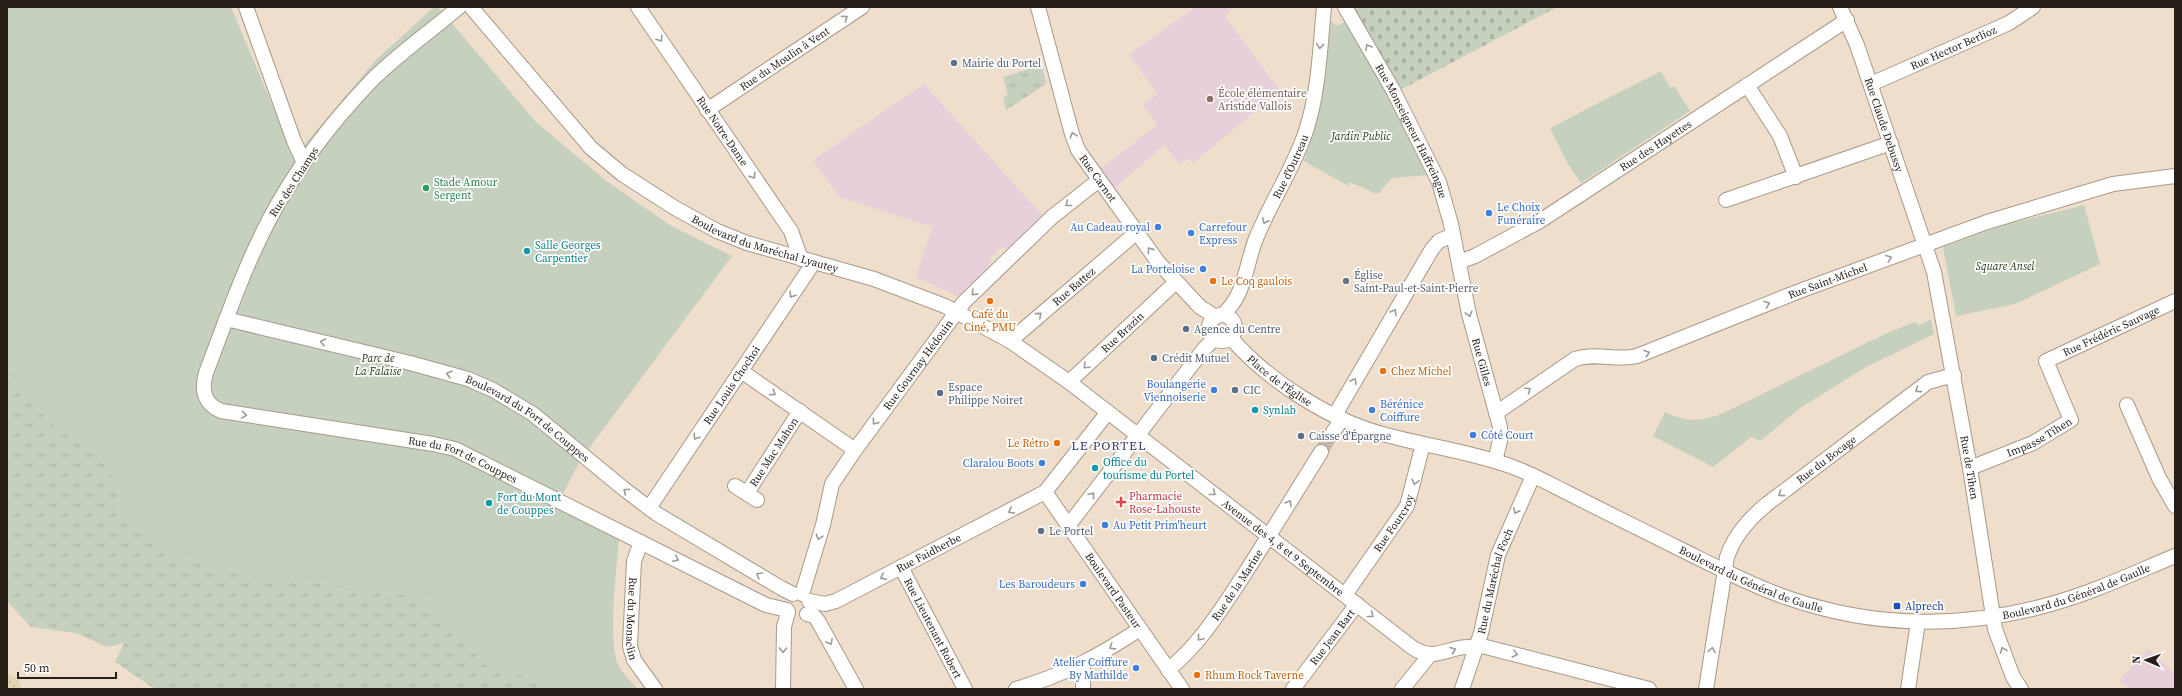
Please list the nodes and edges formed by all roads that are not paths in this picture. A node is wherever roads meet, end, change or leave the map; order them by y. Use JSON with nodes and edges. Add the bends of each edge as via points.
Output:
{"nodes":[{"id":1,"x":246,"y":7,"type":"edge"},
{"id":2,"x":459,"y":7,"type":"edge"},
{"id":3,"x":471,"y":7,"type":"edge"},
{"id":4,"x":638,"y":7,"type":"edge"},
{"id":5,"x":862,"y":7,"type":"edge"},
{"id":6,"x":1038,"y":7,"type":"edge"},
{"id":7,"x":1324,"y":7,"type":"edge"},
{"id":8,"x":1345,"y":7,"type":"edge"},
{"id":9,"x":1840,"y":7,"type":"edge"},
{"id":10,"x":2032,"y":7,"type":"edge"},
{"id":11,"x":1847,"y":20,"type":"junction"},
{"id":12,"x":1871,"y":84,"type":"junction"},
{"id":13,"x":1746,"y":85,"type":"junction"},
{"id":14,"x":707,"y":110,"type":"junction"},
{"id":15,"x":1891,"y":143,"type":"junction"},
{"id":16,"x":304,"y":163,"type":"junction"},
{"id":17,"x":1796,"y":176,"type":"junction"},
{"id":18,"x":2175,"y":176,"type":"edge"},
{"id":19,"x":1099,"y":180,"type":"junction"},
{"id":20,"x":1726,"y":200,"type":"dead end"},
{"id":21,"x":1137,"y":232,"type":"junction"},
{"id":22,"x":1453,"y":235,"type":"junction"},
{"id":23,"x":1926,"y":244,"type":"junction"},
{"id":24,"x":807,"y":260,"type":"junction"},
{"id":25,"x":1459,"y":262,"type":"junction"},
{"id":26,"x":1176,"y":282,"type":"junction"},
{"id":27,"x":2175,"y":301,"type":"edge"},
{"id":28,"x":957,"y":312,"type":"junction"},
{"id":29,"x":1219,"y":316,"type":"junction"},
{"id":30,"x":226,"y":319,"type":"junction"},
{"id":31,"x":1231,"y":338,"type":"junction"},
{"id":32,"x":1214,"y":339,"type":"junction"},
{"id":33,"x":1010,"y":341,"type":"junction"},
{"id":34,"x":2046,"y":361,"type":"joint"},
{"id":35,"x":740,"y":371,"type":"junction"},
{"id":36,"x":1954,"y":375,"type":"junction"},
{"id":37,"x":1069,"y":382,"type":"junction"},
{"id":38,"x":208,"y":403,"type":"joint"},
{"id":39,"x":2126,"y":405,"type":"dead end"},
{"id":40,"x":800,"y":411,"type":"junction"},
{"id":41,"x":1108,"y":412,"type":"junction"},
{"id":42,"x":1496,"y":413,"type":"junction"},
{"id":43,"x":1338,"y":417,"type":"junction"},
{"id":44,"x":1138,"y":435,"type":"junction"},
{"id":45,"x":1331,"y":435,"type":"tunnel mouth"},
{"id":46,"x":1423,"y":444,"type":"junction"},
{"id":47,"x":855,"y":450,"type":"junction"},
{"id":48,"x":1321,"y":452,"type":"tunnel mouth"},
{"id":49,"x":1494,"y":461,"type":"junction"},
{"id":50,"x":1970,"y":468,"type":"junction"},
{"id":51,"x":1533,"y":476,"type":"junction"},
{"id":52,"x":1045,"y":492,"type":"junction"},
{"id":53,"x":747,"y":493,"type":"dead end"},
{"id":54,"x":2175,"y":506,"type":"edge"},
{"id":55,"x":649,"y":508,"type":"junction"},
{"id":56,"x":1068,"y":526,"type":"junction"},
{"id":57,"x":1269,"y":537,"type":"junction"},
{"id":58,"x":641,"y":542,"type":"junction"},
{"id":59,"x":2175,"y":556,"type":"edge"},
{"id":60,"x":901,"y":567,"type":"junction"},
{"id":61,"x":1724,"y":570,"type":"junction"},
{"id":62,"x":1345,"y":595,"type":"junction"},
{"id":63,"x":803,"y":601,"type":"junction"},
{"id":64,"x":1357,"y":604,"type":"junction"},
{"id":65,"x":787,"y":611,"type":"junction"},
{"id":66,"x":1994,"y":617,"type":"junction"},
{"id":67,"x":1918,"y":622,"type":"junction"},
{"id":68,"x":1140,"y":629,"type":"junction"},
{"id":69,"x":1477,"y":646,"type":"junction"},
{"id":70,"x":1430,"y":655,"type":"junction"},
{"id":71,"x":1083,"y":664,"type":"junction"},
{"id":72,"x":1168,"y":670,"type":"junction"},
{"id":73,"x":1620,"y":685,"type":"edge"},
{"id":74,"x":2017,"y":687,"type":"edge"},
{"id":75,"x":654,"y":689,"type":"edge"},
{"id":76,"x":783,"y":689,"type":"edge"},
{"id":77,"x":856,"y":689,"type":"edge"},
{"id":78,"x":965,"y":689,"type":"edge"},
{"id":79,"x":1016,"y":689,"type":"edge"},
{"id":80,"x":1083,"y":689,"type":"edge"},
{"id":81,"x":1182,"y":689,"type":"edge"},
{"id":82,"x":1293,"y":689,"type":"edge"},
{"id":83,"x":1402,"y":689,"type":"edge"},
{"id":84,"x":1462,"y":689,"type":"edge"},
{"id":85,"x":1648,"y":689,"type":"edge"},
{"id":86,"x":1706,"y":689,"type":"edge"},
{"id":87,"x":1908,"y":689,"type":"edge"}],
"edges":[{"from":1,"to":16,"type":"street"},
{"from":2,"to":16,"type":"street","name":"Rue des Champs","via":[[370,83]]},
{"from":3,"to":24,"type":"street","name":"Boulevard du Maréchal Lyautey","via":[[581,136],[622,174],[717,231],[747,243]]},
{"from":4,"to":14,"type":"street","name":"Rue Notre-Dame","one_way":true},
{"from":14,"to":5,"type":"street","name":"Rue du Moulin à Vent","one_way":true},
{"from":19,"to":6,"type":"street","name":"Rue Carnot","one_way":true,"via":[[1081,155],[1074,140]]},
{"from":7,"to":29,"type":"street","name":"Rue d'Outreau","one_way":true,"via":[[1316,84],[1306,131],[1256,240],[1238,297],[1230,308]]},
{"from":22,"to":8,"type":"street","name":"Rue Monseigneur Haffreingue","one_way":true,"via":[[1447,205],[1433,169],[1393,90]]},
{"from":9,"to":11,"type":"street","name":"Rue Claude Debussy"},
{"from":10,"to":12,"type":"street","name":"Rue Hector Berlioz","via":[[2009,23]]},
{"from":11,"to":12,"type":"street","name":"Rue Claude Debussy"},
{"from":11,"to":13,"type":"street","name":"Rue des Hayettes"},
{"from":12,"to":15,"type":"street","name":"Rue Claude Debussy"},
{"from":13,"to":17,"type":"street","via":[[1780,136]]},
{"from":13,"to":25,"type":"street","name":"Rue des Hayettes","via":[[1540,221]]},
{"from":14,"to":24,"type":"street","name":"Rue Notre-Dame","one_way":true},
{"from":15,"to":17,"type":"street"},
{"from":15,"to":23,"type":"street","name":"Rue Claude Debussy"},
{"from":16,"to":30,"type":"street","name":"Rue des Champs","via":[[267,223]]},
{"from":17,"to":20,"type":"street"},
{"from":18,"to":23,"type":"street","name":"Rue Saint-Michel","via":[[2128,181],[2102,187],[1992,220]]},
{"from":19,"to":21,"type":"street","name":"Rue Carnot"},
{"from":19,"to":28,"type":"street","name":"Rue Gournay Hédouin","one_way":true,"via":[[1052,217],[964,302]]},
{"from":26,"to":21,"type":"street","name":"Rue Carnot","one_way":true},
{"from":33,"to":21,"type":"street","name":"Rue Battez","one_way":true},
{"from":22,"to":25,"type":"street","name":"Rue Monseigneur Haffreingue"},
{"from":43,"to":22,"type":"street","one_way":true,"via":[[1374,346],[1432,249],[1439,241]]},
{"from":23,"to":36,"type":"street","name":"Rue de Tihen","via":[[1937,282]]},
{"from":42,"to":23,"type":"street","name":"Rue Saint-Michel","one_way":true,"via":[[1576,359],[1589,356],[1626,358],[1644,354],[1797,292]]},
{"from":24,"to":28,"type":"street","name":"Boulevard du Maréchal Lyautey","via":[[905,289]]},
{"from":24,"to":35,"type":"street","name":"Rue Louis Chochoi","one_way":true},
{"from":25,"to":42,"type":"street","name":"Rue Gilles","one_way":true,"via":[[1468,314]]},
{"from":26,"to":29,"type":"street","name":"Rue Carnot","via":[[1200,307]]},
{"from":26,"to":37,"type":"street","name":"Rue Brazin","one_way":true},
{"from":27,"to":34,"type":"street","name":"Rue Frédéric Sauvage"},
{"from":28,"to":33,"type":"street","name":"Boulevard du Maréchal Lyautey"},
{"from":28,"to":47,"type":"street","name":"Rue Gournay Hédouin","one_way":true},
{"from":29,"to":31,"type":"street","via":[[1229,318],[1234,323],[1235,331]]},
{"from":29,"to":32,"type":"street","via":[[1211,321],[1209,328]]},
{"from":30,"to":38,"type":"street","name":"Rue des Champs","via":[[204,379],[204,394]]},
{"from":55,"to":30,"type":"street","name":"Boulevard du Fort de Couppes","one_way":true,"via":[[532,414],[483,386],[410,363]]},
{"from":31,"to":32,"type":"street","via":[[1223,342]]},
{"from":31,"to":43,"type":"street","name":"Place de l'Église","via":[[1263,369]]},
{"from":32,"to":44,"type":"street"},
{"from":33,"to":37,"type":"street","name":"Boulevard du Maréchal Lyautey"},
{"from":34,"to":50,"type":"street","name":"Impasse Tihen","via":[[2071,420],[2033,443]]},
{"from":35,"to":40,"type":"street","one_way":true},
{"from":35,"to":55,"type":"street","name":"Rue Louis Chochoi","one_way":true},
{"from":36,"to":50,"type":"street","name":"Rue de Tihen"},
{"from":36,"to":61,"type":"street","name":"Rue du Bocage","one_way":true,"via":[[1928,382],[1761,510],[1749,521],[1733,544]]},
{"from":37,"to":41,"type":"street","name":"Boulevard du Maréchal Lyautey"},
{"from":38,"to":58,"type":"street","name":"Rue du Fort de Couppes","one_way":true,"via":[[221,411],[426,442],[455,449]]},
{"from":39,"to":54,"type":"street","via":[[2162,484]]},
{"from":40,"to":47,"type":"street"},
{"from":40,"to":53,"type":"street","name":"Rue Mac Mahon"},
{"from":41,"to":44,"type":"street","name":"Avenue des 4, 8 et 9 Septembre"},
{"from":41,"to":52,"type":"street"},
{"from":42,"to":49,"type":"street","name":"Rue Gilles","via":[[1500,436]]},
{"from":43,"to":45,"type":"street"},
{"from":43,"to":46,"type":"street","name":"Boulevard du Général de Gaulle","via":[[1374,432]]},
{"from":56,"to":44,"type":"street","one_way":true},
{"from":44,"to":57,"type":"street","name":"Avenue des 4, 8 et 9 Septembre","one_way":true},
{"from":46,"to":49,"type":"street","name":"Boulevard du Général de Gaulle"},
{"from":46,"to":62,"type":"street","name":"Rue Fourcroy","one_way":true,"via":[[1408,506]]},
{"from":47,"to":63,"type":"street","name":"Rue Gournay Hédouin","one_way":true,"via":[[832,484]]},
{"from":57,"to":48,"type":"street","name":"Rue de la Marine","one_way":true},
{"from":49,"to":51,"type":"street","name":"Boulevard du Général de Gaulle"},
{"from":50,"to":66,"type":"street","name":"Rue de Tihen"},
{"from":51,"to":61,"type":"street","name":"Boulevard du Général de Gaulle"},
{"from":51,"to":69,"type":"street","name":"Rue du Maréchal Foch","one_way":true,"via":[[1498,555]]},
{"from":52,"to":56,"type":"street","name":"Boulevard Pasteur"},
{"from":52,"to":60,"type":"street","name":"Rue Faidherbe","one_way":true},
{"from":63,"to":55,"type":"street","name":"Boulevard du Fort de Couppes","one_way":true},
{"from":56,"to":68,"type":"street","name":"Boulevard Pasteur"},
{"from":57,"to":62,"type":"street","name":"Avenue des 4, 8 et 9 Septembre"},
{"from":57,"to":72,"type":"street","name":"Rue de la Marine","one_way":true,"via":[[1207,630]]},
{"from":58,"to":65,"type":"street","name":"Rue du Fort de Couppes","one_way":true,"via":[[766,605]]},
{"from":58,"to":75,"type":"street","name":"Rue du Monaclin","via":[[634,564],[630,646],[634,660]]},
{"from":59,"to":66,"type":"street","name":"Boulevard du Général de Gaulle","via":[[2073,597]]},
{"from":60,"to":63,"type":"street","name":"Rue Faidherbe","one_way":true,"via":[[831,603]]},
{"from":60,"to":78,"type":"street","name":"Rue Lieutenant Robert"},
{"from":61,"to":67,"type":"street","name":"Boulevard du Général de Gaulle","via":[[1768,591],[1816,607],[1879,619]]},
{"from":86,"to":61,"type":"street","name":"Rue du Bocage","one_way":true},
{"from":62,"to":64,"type":"street","name":"Avenue des 4, 8 et 9 Septembre"},
{"from":63,"to":65,"type":"street","name":"Rue Gournay Hédouin","via":[[786,602]]},
{"from":63,"to":65,"type":"street","name":"Rue Faidherbe","via":[[796,617]]},
{"from":63,"to":77,"type":"street","name":"Boulevard du Fort de Couppes","one_way":true,"via":[[817,619]]},
{"from":64,"to":70,"type":"street","name":"Avenue des 4, 8 et 9 Septembre","one_way":true,"via":[[1420,653]]},
{"from":64,"to":82,"type":"street","name":"Rue Jean Bart"},
{"from":65,"to":76,"type":"street","name":"Rue Gournay Hédouin","one_way":true,"via":[[784,627]]},
{"from":66,"to":67,"type":"street","name":"Boulevard du Général de Gaulle","via":[[1957,622]]},
{"from":74,"to":66,"type":"street","name":"Rue de Tihen","one_way":true,"via":[[1997,634]]},
{"from":67,"to":87,"type":"street"},
{"from":68,"to":71,"type":"street","one_way":true},
{"from":68,"to":72,"type":"street","name":"Boulevard Pasteur"},
{"from":70,"to":69,"type":"street","one_way":true,"via":[[1439,655],[1462,646]]},
{"from":69,"to":73,"type":"street","one_way":true},
{"from":69,"to":84,"type":"street","name":"Rue du Maréchal Foch"},
{"from":70,"to":83,"type":"street"},
{"from":71,"to":79,"type":"street"},
{"from":71,"to":80,"type":"street"},
{"from":72,"to":81,"type":"street","name":"Boulevard Pasteur"},
{"from":73,"to":85,"type":"street"}]}
